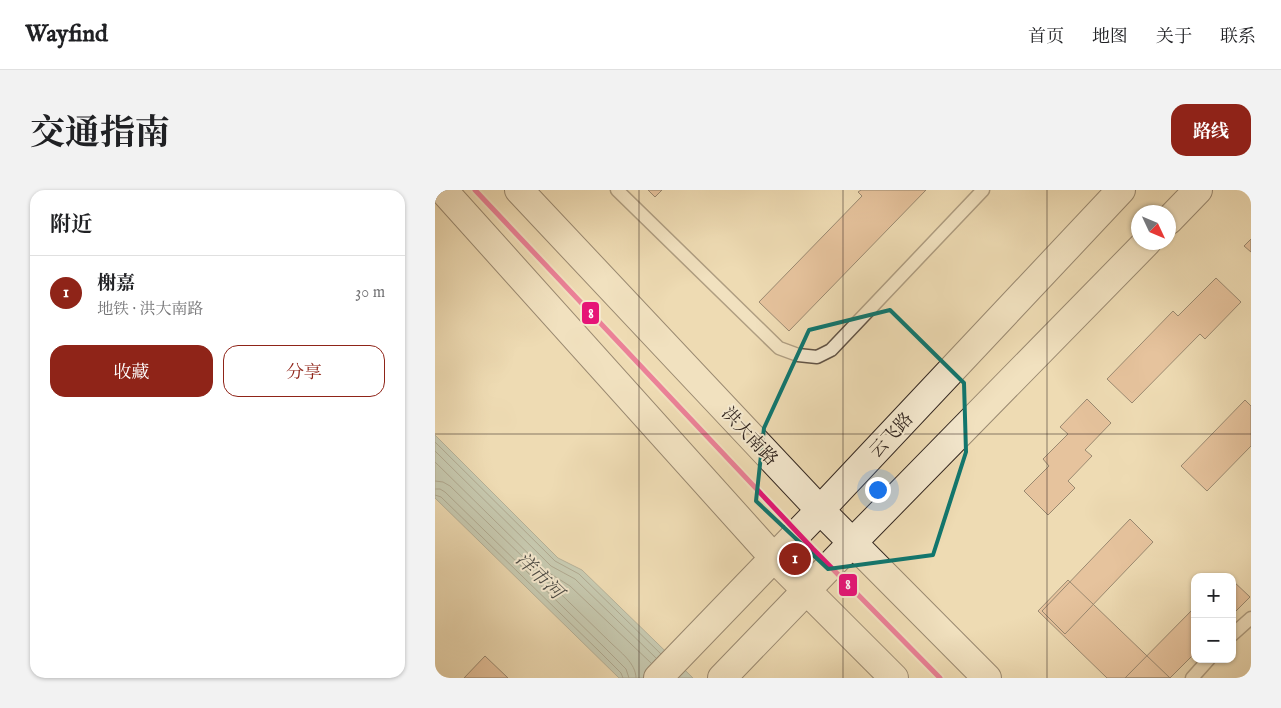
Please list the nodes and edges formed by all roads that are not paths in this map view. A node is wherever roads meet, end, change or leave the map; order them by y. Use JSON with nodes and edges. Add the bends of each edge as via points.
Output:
{"nodes":[{"id":1,"x":443,"y":190,"type":"edge"},
{"id":2,"x":519,"y":190,"type":"edge"},
{"id":3,"x":617,"y":190,"type":"edge"},
{"id":4,"x":983,"y":190,"type":"edge"},
{"id":5,"x":1121,"y":190,"type":"edge"},
{"id":6,"x":1198,"y":190,"type":"edge"},
{"id":7,"x":1176,"y":213,"type":"edge"},
{"id":8,"x":1139,"y":250,"type":"edge"},
{"id":9,"x":820,"y":510,"type":"junction"},
{"id":10,"x":852,"y":543,"type":"junction"},
{"id":11,"x":774,"y":558,"type":"junction"},
{"id":12,"x":806,"y":590,"type":"junction"},
{"id":13,"x":1251,"y":618,"type":"edge"},
{"id":14,"x":1236,"y":631,"type":"edge"},
{"id":15,"x":1205,"y":663,"type":"edge"},
{"id":16,"x":658,"y":678,"type":"edge"},
{"id":17,"x":722,"y":678,"type":"edge"},
{"id":18,"x":894,"y":678,"type":"edge"},
{"id":19,"x":987,"y":678,"type":"edge"},
{"id":20,"x":1192,"y":678,"type":"edge"}],
"edges":[{"from":1,"to":11,"type":"main road"},
{"from":2,"to":9,"type":"main road","name":"洪大南路"},
{"from":3,"to":4,"type":"lane","via":[[779,348],[817,357],[831,350]]},
{"from":5,"to":9,"type":"main road","name":"云飞路"},
{"from":6,"to":7,"type":"main road"},
{"from":8,"to":10,"type":"main road"},
{"from":9,"to":10,"type":"main road","name":"洪大南路"},
{"from":9,"to":11,"type":"main road","name":"云飞路"},
{"from":10,"to":12,"type":"main road"},
{"from":10,"to":19,"type":"main road","name":"洪大南路"},
{"from":11,"to":12,"type":"main road"},
{"from":11,"to":16,"type":"main road","name":"云飞路"},
{"from":12,"to":17,"type":"main road"},
{"from":12,"to":18,"type":"main road"},
{"from":13,"to":14,"type":"lane"},
{"from":15,"to":20,"type":"lane"}]}
